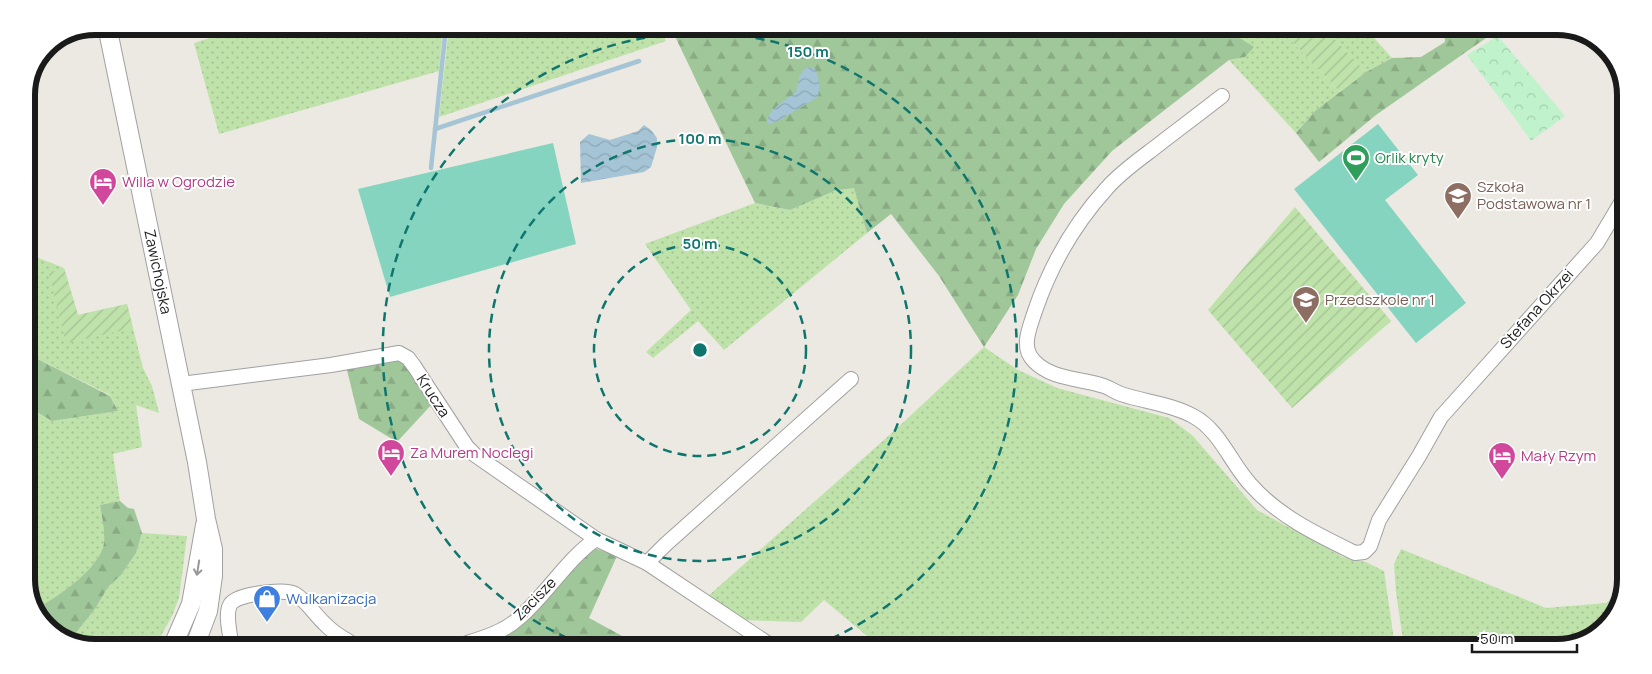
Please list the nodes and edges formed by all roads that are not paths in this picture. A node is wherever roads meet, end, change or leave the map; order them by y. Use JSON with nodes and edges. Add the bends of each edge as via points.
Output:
{"nodes":[{"id":1,"x":109,"y":35,"type":"edge"},
{"id":2,"x":1222,"y":96,"type":"dead end"},
{"id":3,"x":1617,"y":208,"type":"edge"},
{"id":4,"x":851,"y":379,"type":"dead end"},
{"id":5,"x":181,"y":384,"type":"junction"},
{"id":6,"x":206,"y":520,"type":"junction"},
{"id":7,"x":596,"y":539,"type":"junction"},
{"id":8,"x":648,"y":563,"type":"junction"},
{"id":9,"x":176,"y":639,"type":"edge"},
{"id":10,"x":198,"y":639,"type":"edge"},
{"id":11,"x":231,"y":639,"type":"edge"},
{"id":12,"x":345,"y":639,"type":"edge"},
{"id":13,"x":481,"y":639,"type":"edge"},
{"id":14,"x":761,"y":639,"type":"edge"}],
"edges":[{"from":1,"to":5,"type":"street","name":"Zawichojska"},
{"from":2,"to":3,"type":"street","name":"Stefana Okrzei","via":[[1124,172],[1106,188],[1084,217],[1062,250],[1039,300],[1027,337],[1028,354],[1046,370],[1193,416],[1212,431],[1234,465],[1267,501],[1306,528],[1355,552],[1364,552],[1370,546],[1379,520],[1441,417],[1597,243]]},
{"from":4,"to":8,"type":"street"},
{"from":5,"to":6,"type":"street","name":"Zawichojska"},
{"from":5,"to":7,"type":"street","name":"Krucza","via":[[399,353],[414,366],[475,455]]},
{"from":6,"to":9,"type":"street","name":"Zawichojska","one_way":true,"via":[[192,597]]},
{"from":6,"to":10,"type":"street","name":"Zawichojska","via":[[214,548],[213,586]]},
{"from":7,"to":8,"type":"street","name":"Krucza"},
{"from":7,"to":13,"type":"street","name":"Zacisze","via":[[520,618]]},
{"from":8,"to":14,"type":"street","name":"Krucza"},
{"from":11,"to":12,"type":"street","via":[[229,605],[236,598],[285,591],[302,599],[332,631]]}]}
